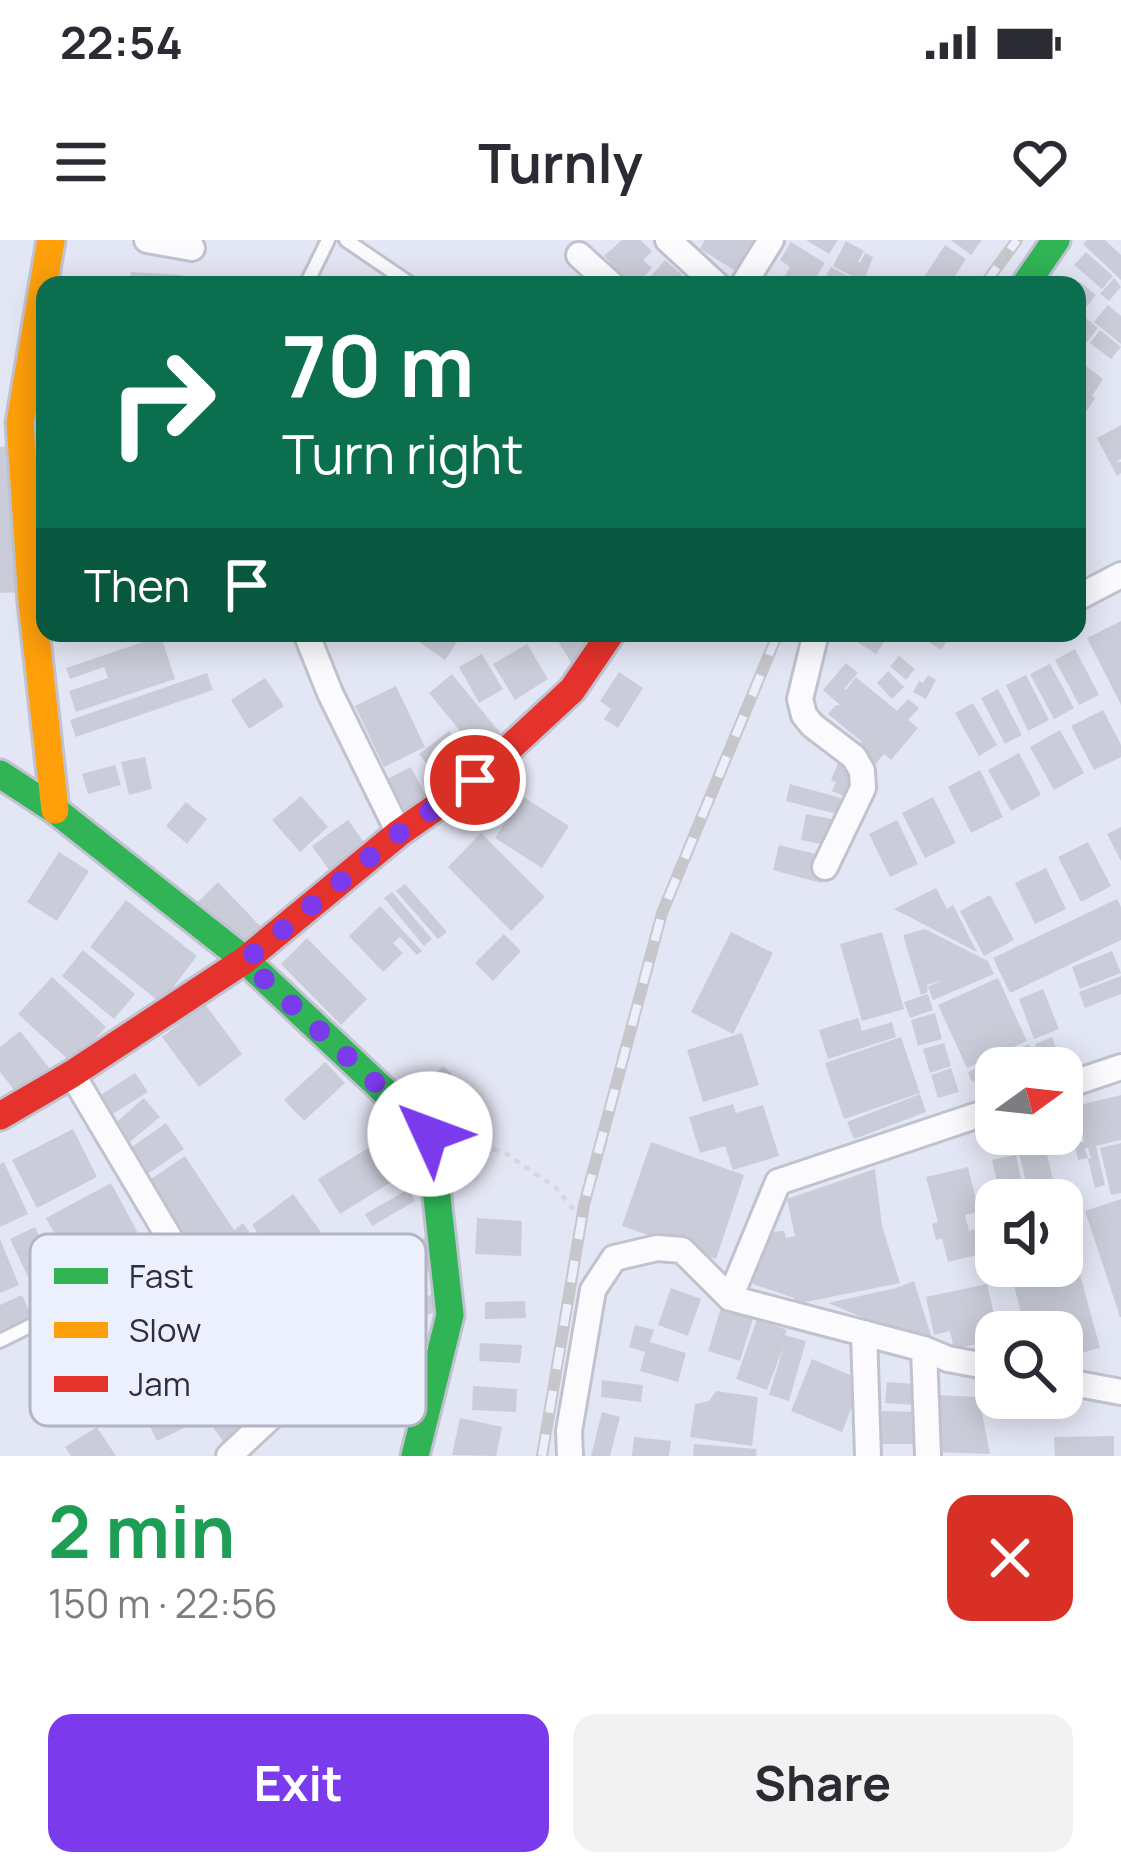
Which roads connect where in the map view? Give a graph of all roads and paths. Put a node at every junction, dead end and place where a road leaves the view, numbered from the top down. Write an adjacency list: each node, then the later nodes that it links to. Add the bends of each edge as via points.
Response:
1 (51, 240): 10 (street)
2 (147, 240): 8 (street)
3 (328, 240): 11 (lane)
4 (346, 240): 12 (lane)
5 (668, 240): 14 (street)
6 (771, 240): 15 (street)
7 (1056, 240): 16 (street)
8 (191, 248)
9 (577, 248): 13 (street)
10 (43, 276)
11 (310, 276)
12 (399, 276)
13 (603, 276)
14 (707, 276)
15 (749, 276)
16 (1031, 276)
17 (36, 307): 18 (street)
18 (10, 424): 21 (street)
19 (1121, 575): 20 (street)
20 (1086, 593)
21 (36, 638)
22 (36, 642): 27 (street)
23 (310, 642): 28 (street)
24 (605, 642): 28 (street, via 572,690 475,780)
25 (814, 642): 29 (street, via 800,699 804,715 854,757 863,788)
26 (0, 774): 27 (street)
27 (55, 810): 30 (street)
28 (399, 833): 30 (street)
29 (825, 867)
30 (245, 961): 32 (street); 36 (street)
31 (1121, 1067): 33 (street)
32 (72, 1074): 34 (street); 38 (street)
33 (1083, 1080)
34 (3, 1109)
35 (975, 1116): 39 (street, via 778,1182)
36 (430, 1134): 37 (path, via 505,1153 555,1186); 44 (street, via 450,1316)
37 (581, 1217)
38 (168, 1234)
39 (730, 1298): 41 (street); 54 (street, via 682,1250 614,1258 593,1290)
40 (30, 1326): 42 (lane)
41 (865, 1333): 43 (street); 55 (street)
42 (0, 1341)
43 (924, 1348): 46 (street); 56 (street)
44 (441, 1354): 45 (street); 49 (street)
45 (426, 1359)
46 (975, 1364)
47 (1083, 1385): 48 (street)
48 (1121, 1392)
49 (426, 1413)
50 (261, 1426): 52 (street)
51 (423, 1426): 53 (street)
52 (229, 1456)
53 (415, 1456)
54 (570, 1456)
55 (868, 1456)
56 (928, 1456)

